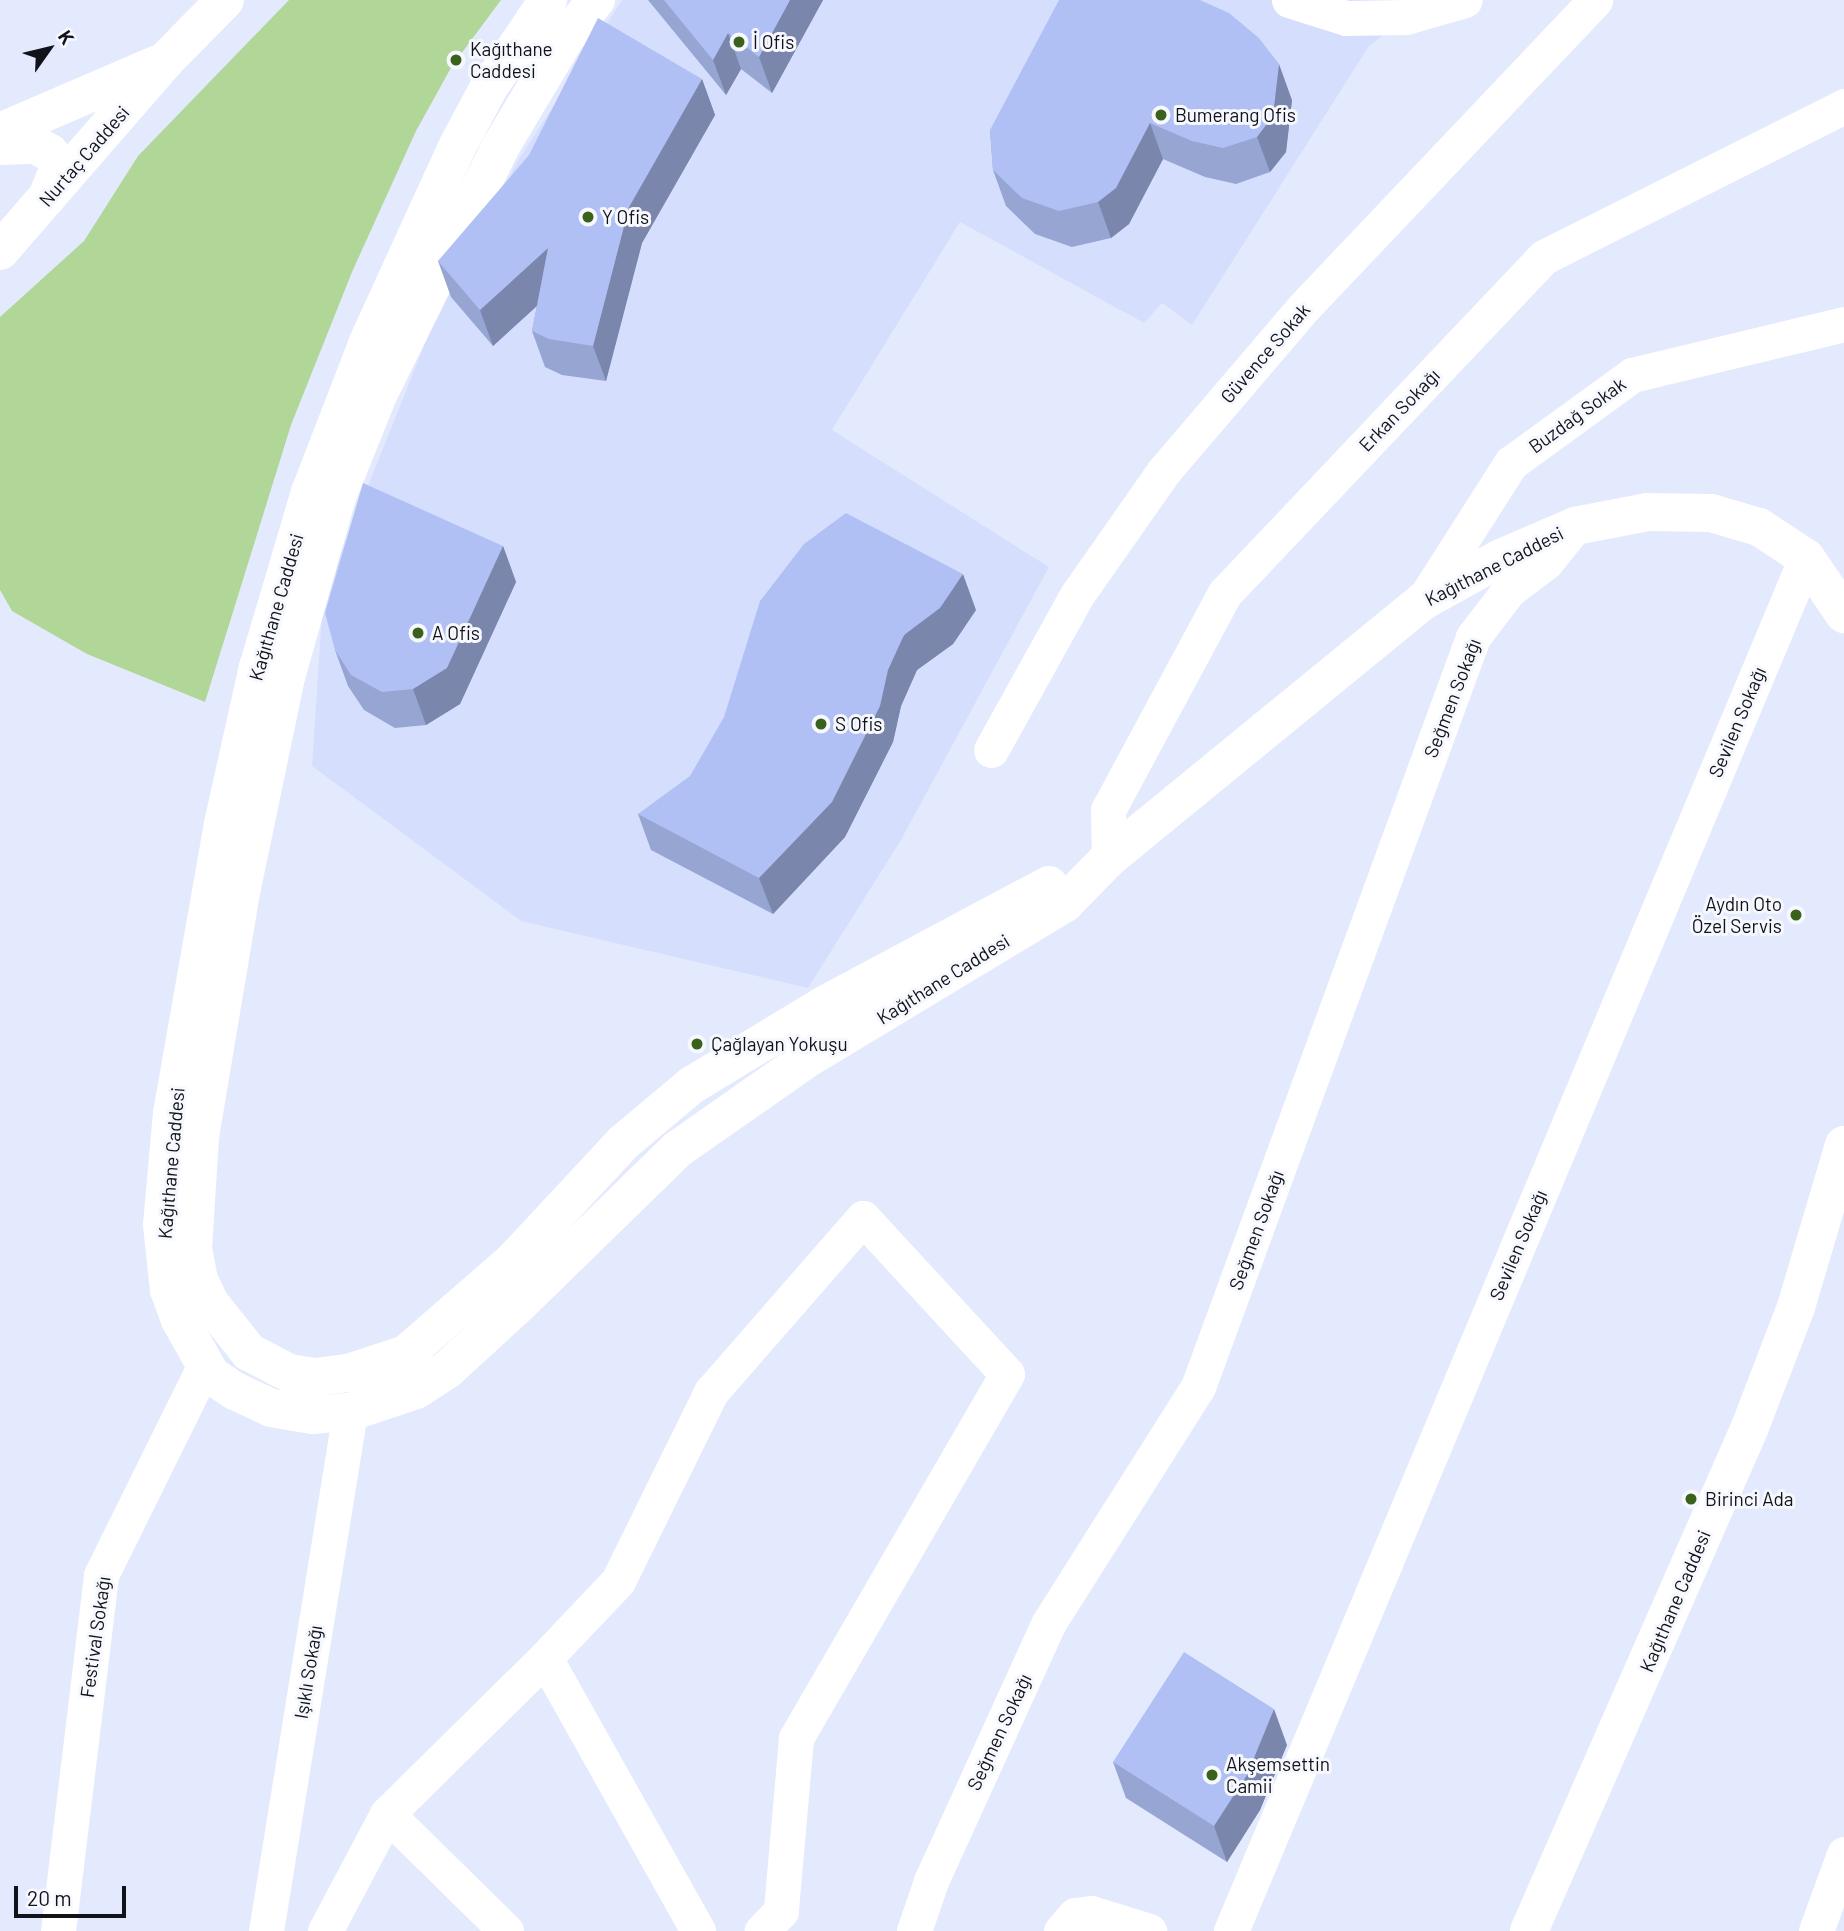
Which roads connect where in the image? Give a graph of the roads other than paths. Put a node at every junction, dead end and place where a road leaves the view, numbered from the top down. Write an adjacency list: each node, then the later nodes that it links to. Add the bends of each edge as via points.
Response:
1 (225, 0): 7 (main road, Nurtaç Caddesi)
2 (548, 0): 22 (main road, Kağıthane Caddesi, via 489,87 458,145 368,342 310,492 258,667 223,824 172,1113 162,1225 169,1290)
3 (596, 0): 21 (main road, Kağıthane Caddesi, via 565,39 513,123 378,394 337,497 286,677 239,905 195,1192 193,1249 199,1280)
4 (1289, 0): 5 (street, via 1346,18 1406,17)
5 (1465, 0)
6 (1595, 0): 18 (street, Güvence Sokak, via 1304,307 1163,472 1077,595)
7 (166, 60): 9 (main road); 11 (main road, Nurtaç Caddesi)
8 (1844, 106): 19 (street, Erkan Sokağı, via 1544,257 1225,593 1108,810)
9 (0, 132)
10 (0, 146): 11 (main road, via 36,145 50,153 60,165)
11 (47, 198): 12 (main road, Nurtaç Caddesi)
12 (0, 251)
13 (1844, 324): 16 (street, Buzdağ Sokak, via 1632,375 1511,463)
14 (1575, 526): 15 (main road, Kağıthane Caddesi, via 1648,512 1711,513 1759,527); 16 (main road, Kağıthane Caddesi, via 1501,558); 34 (street, Seğmen Sokağı, via 1546,562 1509,590 1473,637 1198,1387 1048,1624 930,1881)
15 (1806, 558): 17 (main road, Kağıthane Caddesi); 37 (street, Sevilen Sokağı)
16 (1423, 601): 19 (main road, Kağıthane Caddesi)
17 (1844, 614)
18 (991, 750)
19 (1109, 858): 23 (main road, Kağıthane Caddesi, via 824,1005 692,1085 624,1143 512,1262 441,1328 407,1354); 24 (main road, Kağıthane Caddesi, via 1065,903 805,1060 678,1149 448,1369 416,1390)
20 (1844, 1145): 38 (main road, Kağıthane Caddesi, via 1796,1307 1751,1427)
21 (229, 1331): 22 (main road); 23 (main road, Kağıthane Caddesi, via 267,1364 289,1373 315,1377)
22 (205, 1365): 24 (main road, Kağıthane Caddesi, via 235,1391 271,1408 312,1415); 28 (street, Festival Sokağı, via 102,1575)
23 (348, 1373): 24 (main road)
24 (350, 1412): 29 (street, Işıklı Sokağı)
25 (545, 1658): 26 (street); 32 (street); 33 (street, via 618,1581 711,1392 863,1218 1007,1374 796,1738 781,1912)
26 (387, 1814): 30 (street); 31 (street)
27 (1844, 1854): 39 (street)
28 (58, 1931)
29 (266, 1931)
30 (325, 1931)
31 (506, 1931)
32 (698, 1931)
33 (761, 1931)
34 (914, 1931)
35 (1061, 1931): 36 (street, via 1075,1915 1091,1913)
36 (1149, 1931)
37 (1231, 1931)
38 (1530, 1931)
39 (1816, 1931)

